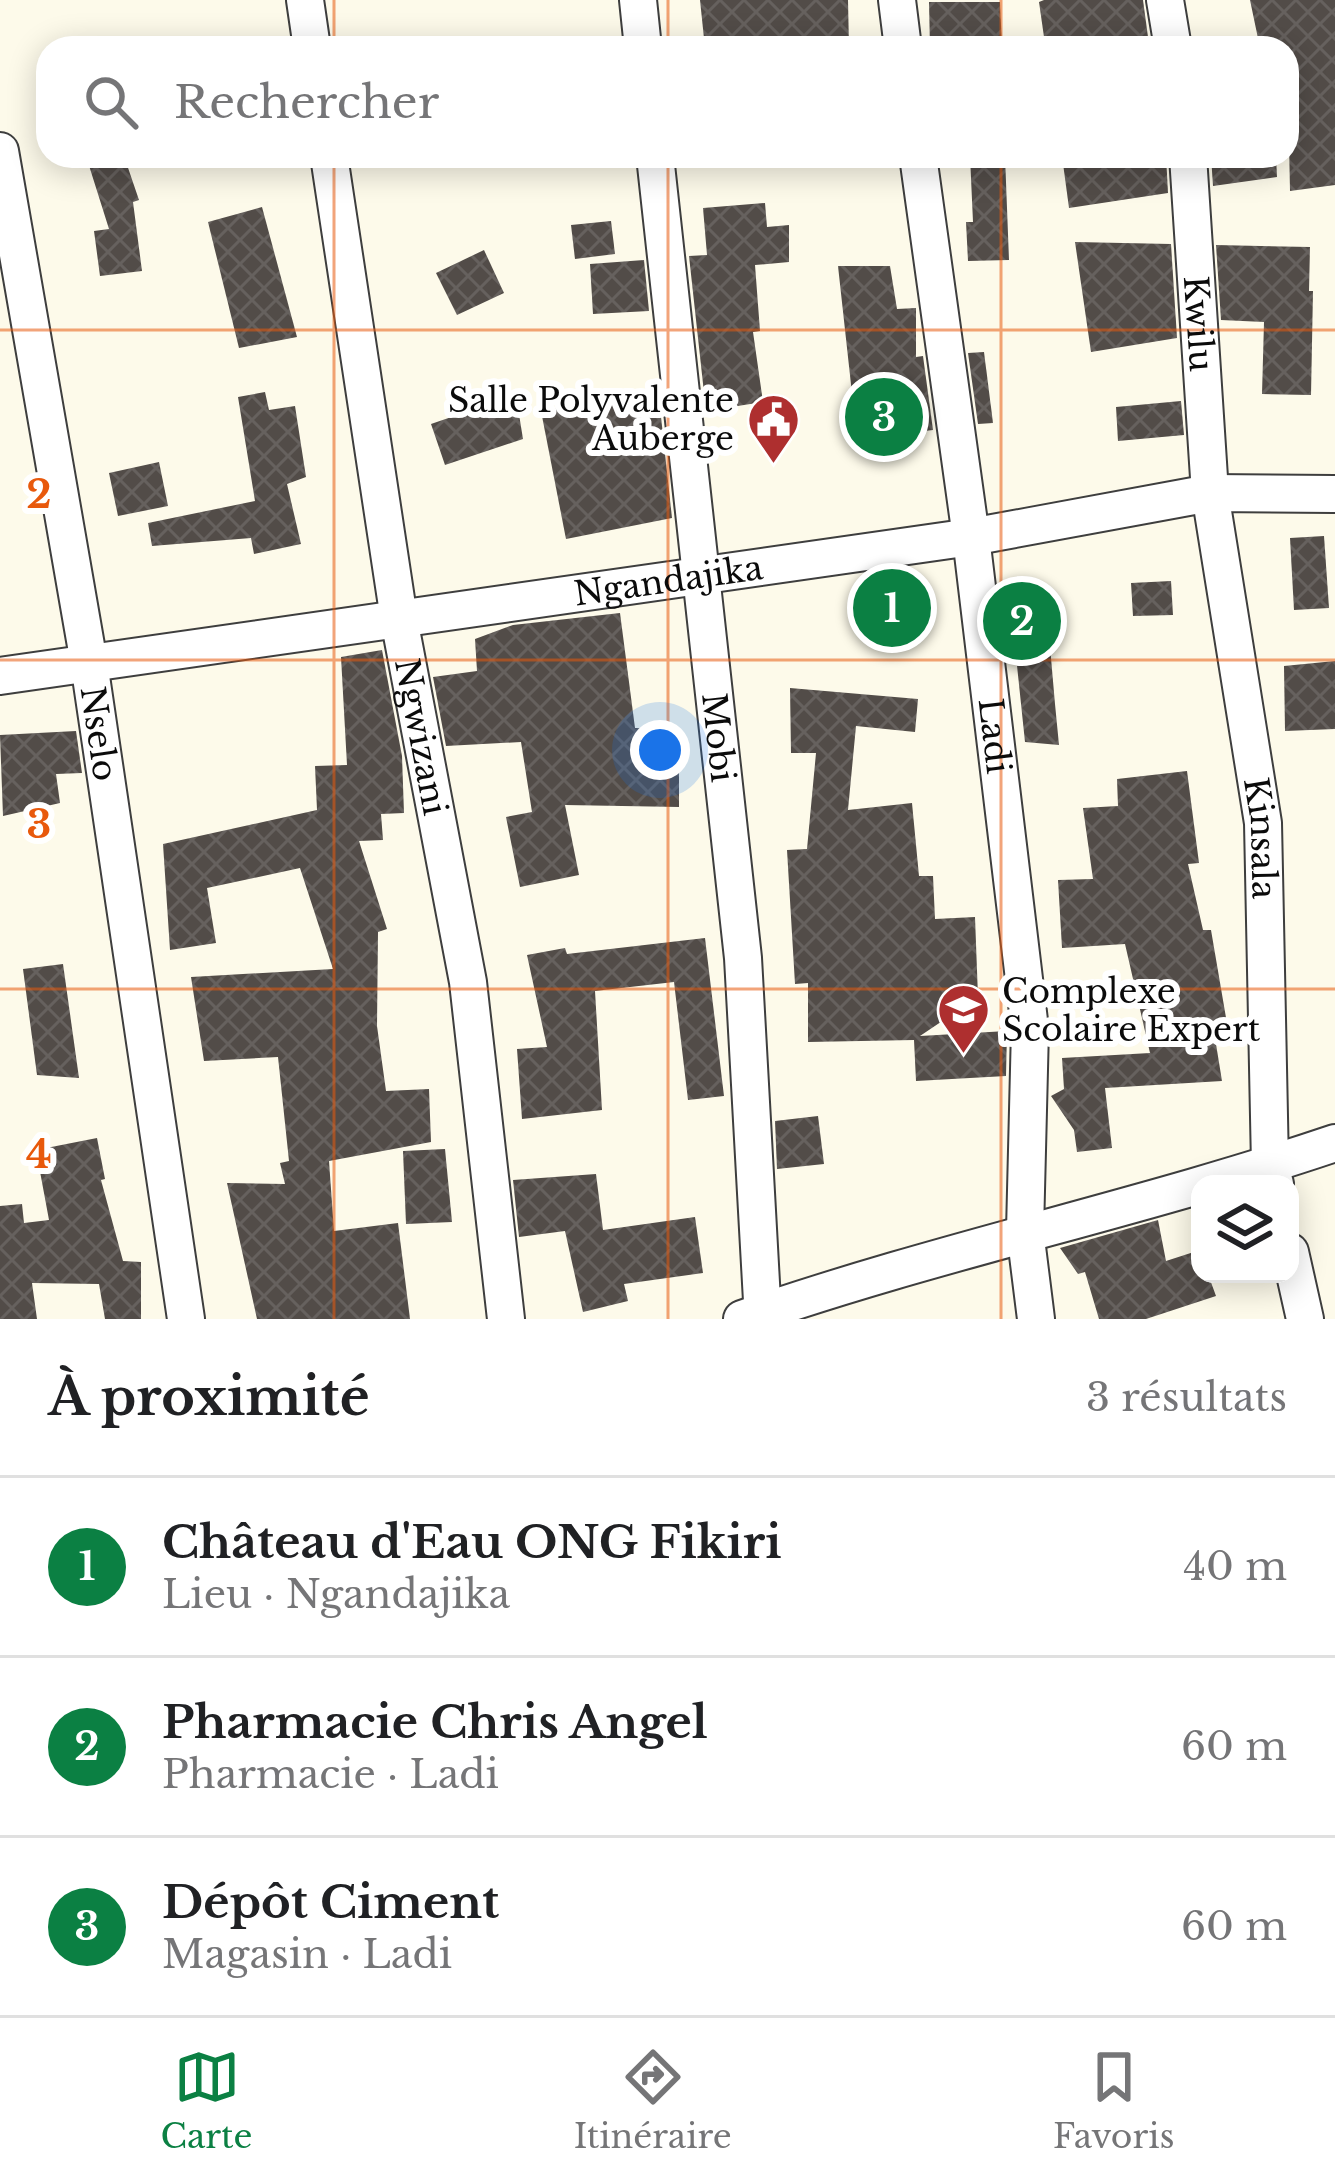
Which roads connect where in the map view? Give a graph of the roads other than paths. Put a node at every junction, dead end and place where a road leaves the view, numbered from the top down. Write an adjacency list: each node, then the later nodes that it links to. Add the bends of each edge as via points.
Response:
1 (305, 0): 5 (street)
2 (638, 0): 6 (street)
3 (897, 0): 7 (street)
4 (1165, 0): 8 (street)
5 (310, 36)
6 (642, 36)
7 (902, 36)
8 (1171, 36)
9 (0, 151): 19 (street, Nselo)
10 (331, 168): 18 (street, Ngwizani)
11 (656, 168): 17 (street, Mobi)
12 (920, 168): 16 (street, Ladi)
13 (1189, 168): 14 (street, Kwilu)
14 (1210, 493): 15 (street, Ngandajika); 16 (street, Ngandajika); 22 (street, Kinsala, via 1263,823)
15 (1335, 494)
16 (971, 537): 17 (street, Ngandajika); 23 (street, Ladi, via 1030,1029)
17 (699, 577): 18 (street, Ngandajika); 25 (street, Mobi, via 743,958)
18 (400, 619): 19 (street, Ngandajika); 27 (street, Ngwizani, via 468,982)
19 (89, 663): 20 (street, Ngandajika); 26 (street, Nselo)
20 (0, 676)
21 (1335, 1143): 22 (street)
22 (1272, 1174): 23 (street)
23 (1025, 1231): 25 (street); 28 (street, Ladi)
24 (1297, 1283): 29 (street)
25 (756, 1317)
26 (186, 1319)
27 (506, 1319)
28 (1036, 1319)
29 (1305, 1319)

